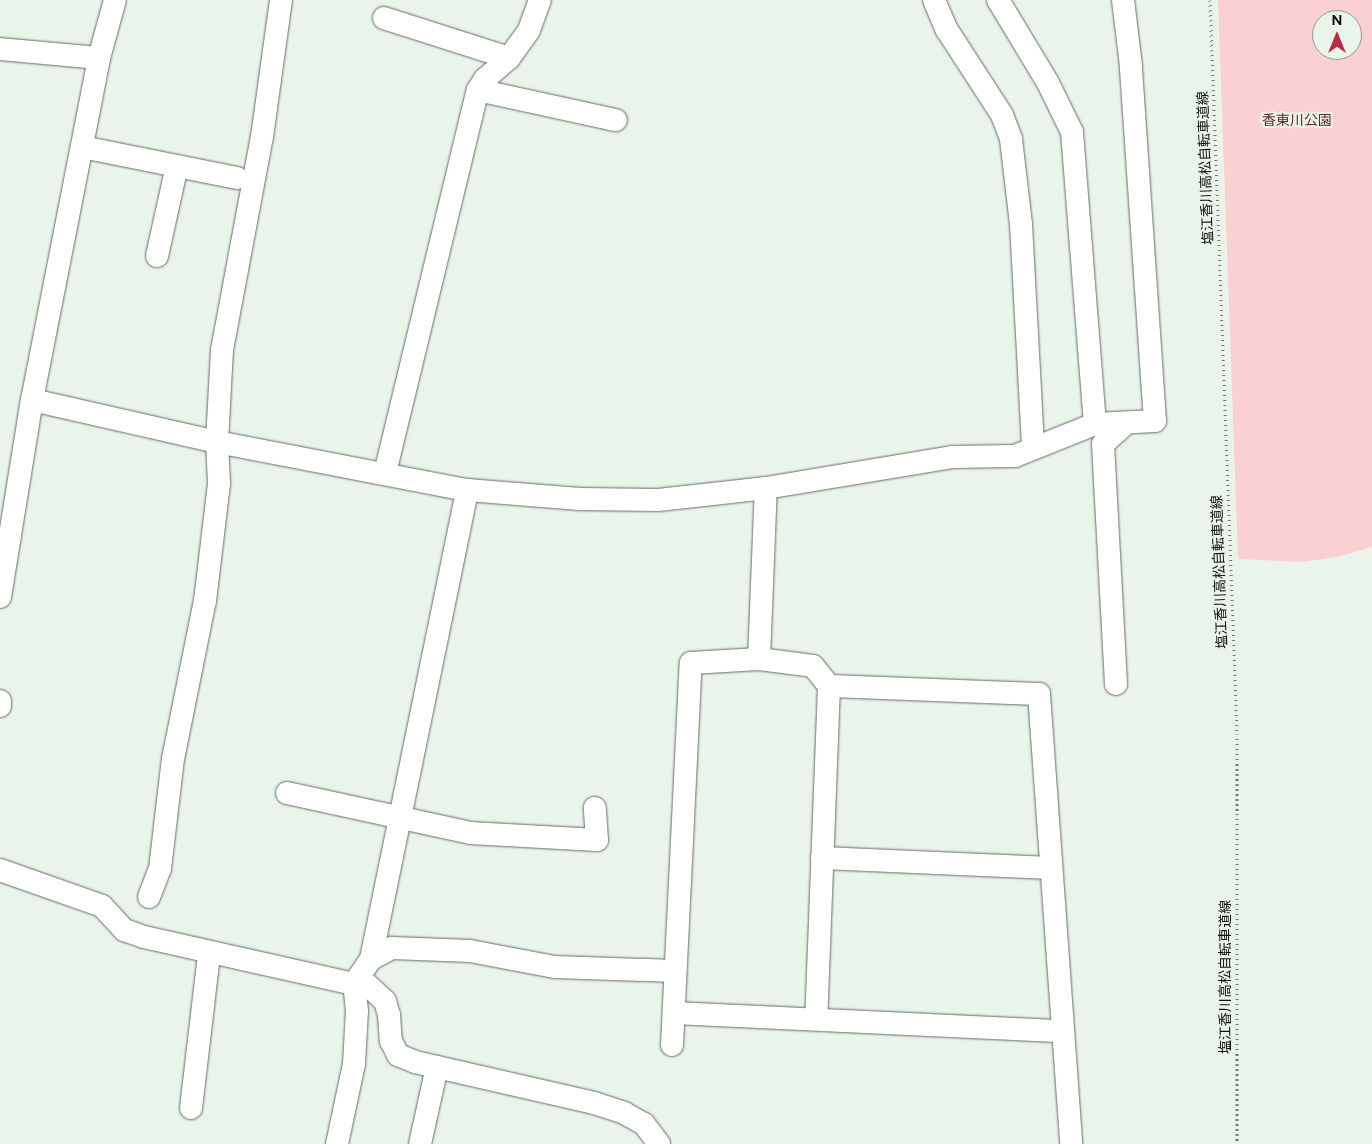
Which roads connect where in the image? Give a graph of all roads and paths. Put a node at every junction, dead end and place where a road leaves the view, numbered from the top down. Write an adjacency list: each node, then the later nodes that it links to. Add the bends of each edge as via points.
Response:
1 (115, 0): 10 (street)
2 (281, 0): 21 (street, via 262,137 222,350)
3 (540, 0): 11 (street, via 529,30)
4 (934, 0): 22 (street, via 947,30 1002,115 1011,139 1023,243)
5 (998, 0): 20 (street, via 1048,83 1072,132)
6 (1123, 0): 19 (street, via 1132,76 1155,421)
7 (1210, 0): 52 (path, 塩江香川高松自転車道線, via 1237,734)
8 (384, 18): 11 (street)
9 (0, 49): 10 (street)
10 (99, 58): 14 (street)
11 (509, 58): 12 (street, via 485,79)
12 (478, 90): 13 (street); 23 (street)
13 (616, 120)
14 (82, 147): 15 (street); 18 (street)
15 (177, 166): 16 (street); 17 (street)
16 (237, 178)
17 (158, 256)
18 (32, 400): 21 (street); 26 (street)
19 (1126, 423): 20 (street); 28 (street, via 1103,444)
20 (1095, 424): 22 (street)
21 (217, 442): 23 (street); 38 (street, via 219,483 205,601 173,759 160,869)
22 (1033, 447): 24 (street, via 1015,456 954,457)
23 (385, 473): 25 (street)
24 (766, 488): 25 (street, via 658,500 580,499); 27 (street)
25 (467, 490): 34 (street)
26 (0, 597)
27 (759, 659): 29 (street, via 813,666); 40 (street, via 690,663)
28 (1116, 684)
29 (829, 686): 35 (street); 36 (street, via 1040,694)
30 (0, 701): 31 (street)
31 (0, 706)
32 (287, 793): 34 (street)
33 (596, 808): 34 (street, via 597,840 470,833)
34 (400, 817): 41 (street)
35 (822, 858): 36 (street); 43 (street)
36 (1051, 868): 44 (street)
37 (0, 870): 39 (street, via 102,906 124,930)
38 (149, 897)
39 (209, 954): 41 (street); 47 (street)
40 (675, 971): 41 (street, via 555,967 470,951 392,948); 42 (street)
41 (361, 973): 46 (street, via 384,1001 390,1015 391,1041 398,1055); 48 (street, via 354,1064)
42 (674, 1013): 43 (street); 45 (street)
43 (816, 1019): 44 (street)
44 (1062, 1031): 51 (street)
45 (672, 1045)
46 (437, 1067): 49 (street); 50 (street, via 594,1103 624,1113 644,1124)
47 (191, 1108)
48 (337, 1144)
49 (420, 1144)
50 (659, 1144)
51 (1071, 1144)
52 (1236, 1144)

